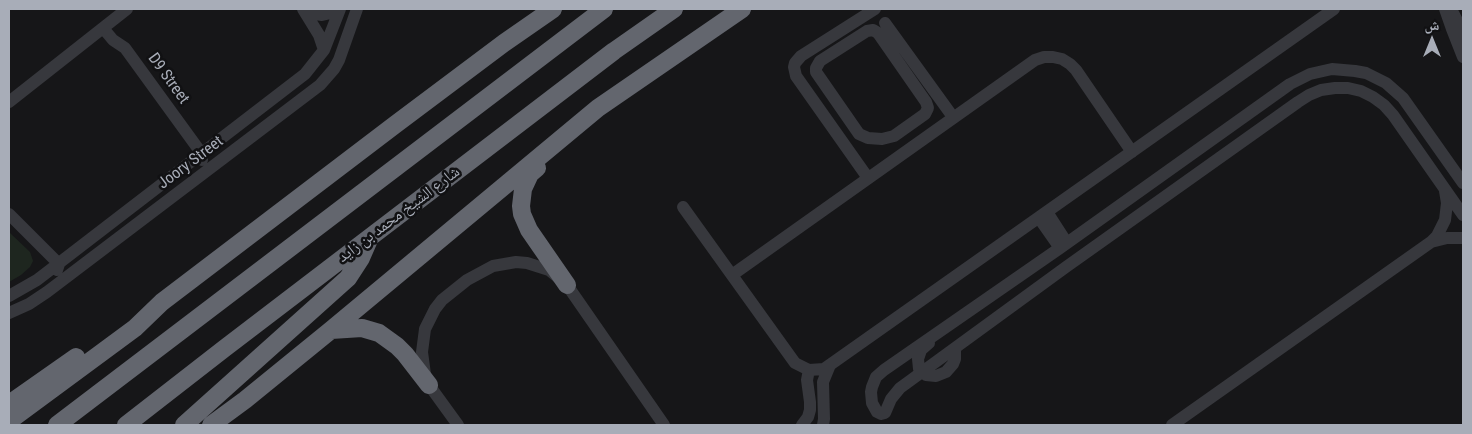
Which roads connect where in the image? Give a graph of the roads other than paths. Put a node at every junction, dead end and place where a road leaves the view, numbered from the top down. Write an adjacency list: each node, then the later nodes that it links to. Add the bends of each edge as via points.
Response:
1 (127, 9): 14 (street)
2 (303, 9): 3 (street, via 322,15); 16 (street)
3 (340, 9): 16 (street, Joory Street)
4 (357, 9): 28 (street, Joory Street, via 344,50 320,85)
5 (553, 9): 41 (highway)
6 (604, 9): 52 (highway)
7 (674, 9): 33 (highway, شارع الشيخ محمد بن زايد, via 614,51)
8 (742, 9): 19 (highway)
9 (875, 9): 25 (street, via 801,56 794,68 796,76)
10 (1334, 9): 23 (street)
11 (1445, 9): 17 (street)
12 (1451, 9): 15 (street)
13 (884, 23): 21 (street)
14 (106, 25): 18 (street); 24 (street, D9 Street, via 113,40 124,48)
15 (1463, 32)
16 (324, 50): 24 (street, Joory Street, via 305,74)
17 (1463, 57)
18 (9, 102)
19 (598, 108): 39 (highway, via 530,174 521,197 522,214 529,230); 43 (highway)
20 (928, 108): 20 (street, via 873,30 817,64 818,76 857,132 865,137 890,138 925,114); 22 (street)
21 (952, 117): 22 (street); 23 (street, via 1035,60 1053,57 1062,59 1076,70)
22 (942, 125): 25 (street)
23 (1132, 152): 31 (street)
24 (202, 154): 28 (street, via 201,163 175,186); 37 (street, Joory Street)
25 (868, 178): 38 (street)
26 (1463, 183): 36 (street, via 1395,90 1366,73 1332,69 1310,74 1290,84)
27 (1443, 186): 32 (street); 35 (street, via 1446,212 1441,228); 47 (street, via 1384,105 1361,91 1321,90 1298,102)
28 (169, 200): 42 (street, Joory Street, via 47,292)
29 (683, 207): 38 (street)
30 (9, 214): 37 (street)
31 (1043, 215): 36 (street); 45 (street)
32 (1463, 215)
33 (370, 238): 53 (highway, شارع الشيخ محمد بن زايد); 54 (highway, via 348,278)
34 (1463, 238): 35 (street)
35 (1431, 242): 61 (street)
36 (1064, 245): 44 (street)
37 (59, 264): 40 (street, Joory Street); 42 (street, via 53,277)
38 (732, 275): 46 (street, via 790,358)
39 (567, 285): 48 (street, via 549,270 516,262 493,266 467,280 442,300 425,329 422,363); 50 (street)
40 (9, 296)
41 (162, 302): 49 (highway, via 128,320); 51 (highway, via 135,328)
42 (14, 311)
43 (331, 330): 48 (highway, via 362,328 379,333 405,354); 55 (highway)
44 (937, 333): 47 (street, via 919,354 918,364); 47 (street, via 876,377 871,398 877,412 885,413 897,391)
45 (830, 365): 46 (street, via 824,369); 60 (street, via 823,382)
46 (808, 370): 59 (street, via 810,410)
47 (922, 373)
48 (429, 385): 56 (street)
49 (9, 404)
50 (654, 411): 57 (street); 58 (street)
51 (9, 421)
52 (57, 425)
53 (126, 425)
54 (184, 425)
55 (211, 425)
56 (458, 425)
57 (657, 425)
58 (664, 425)
59 (802, 425)
60 (823, 425)
61 (1172, 425)

